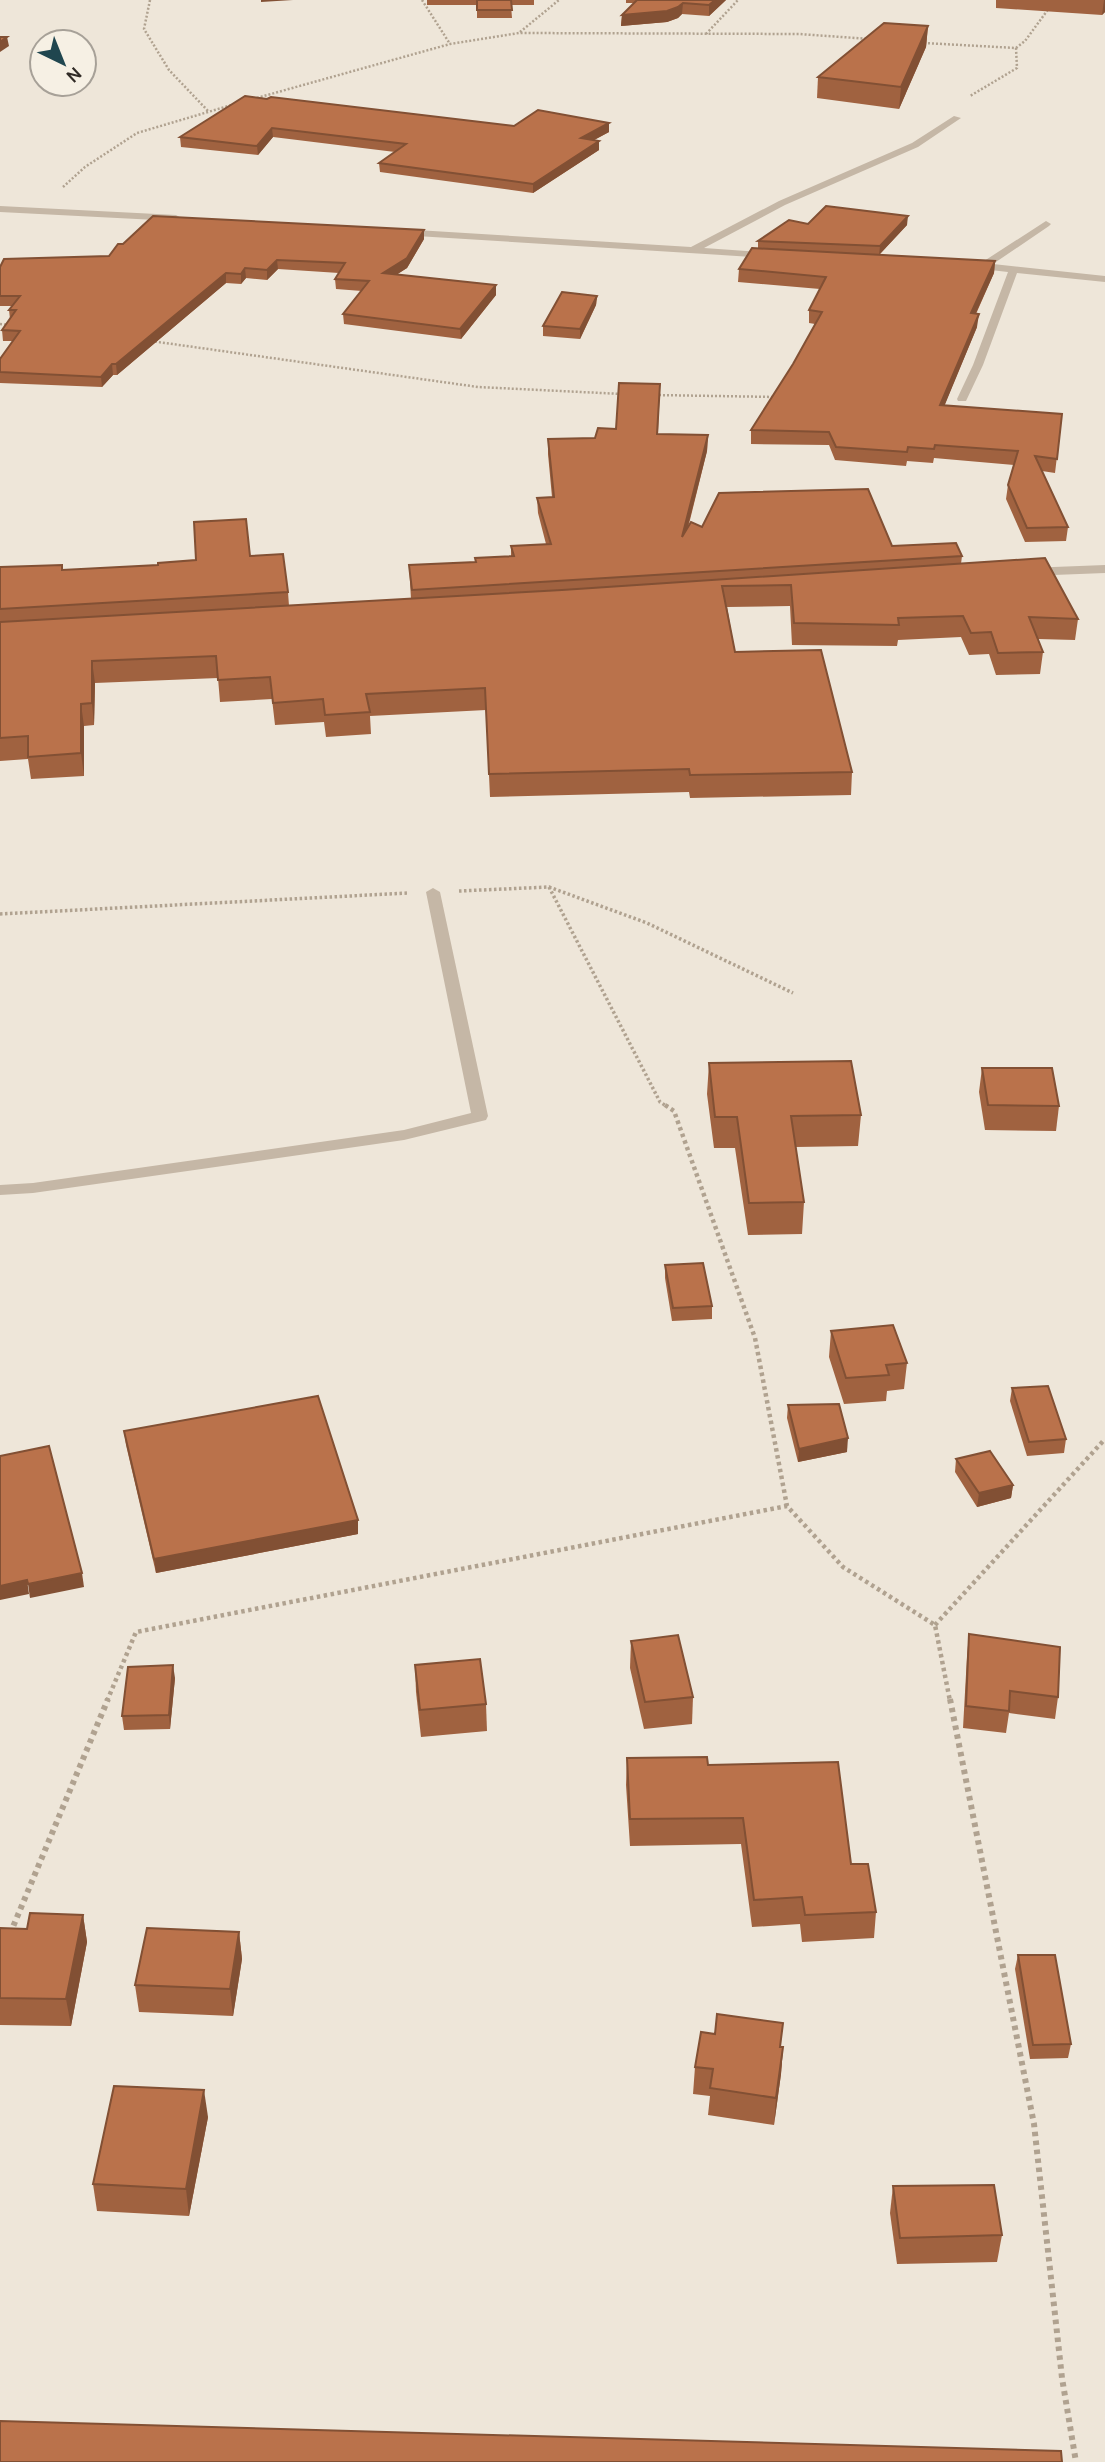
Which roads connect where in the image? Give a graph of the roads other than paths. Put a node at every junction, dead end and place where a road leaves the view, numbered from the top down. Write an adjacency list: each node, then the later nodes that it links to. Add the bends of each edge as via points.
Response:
1 (957, 118): 6 (street, via 915,145 782,203)
2 (0, 209): 3 (street)
3 (183, 219)
4 (1046, 224): 9 (street)
5 (383, 231): 6 (street)
6 (690, 252): 7 (street)
7 (780, 255)
8 (958, 264): 9 (street)
9 (985, 265): 10 (street)
10 (1014, 268): 11 (street); 12 (street)
11 (1105, 279)
12 (962, 399)
13 (1105, 569): 14 (street)
14 (1015, 573)
15 (433, 892): 16 (street, via 480,1116 404,1135)
16 (0, 1190)

